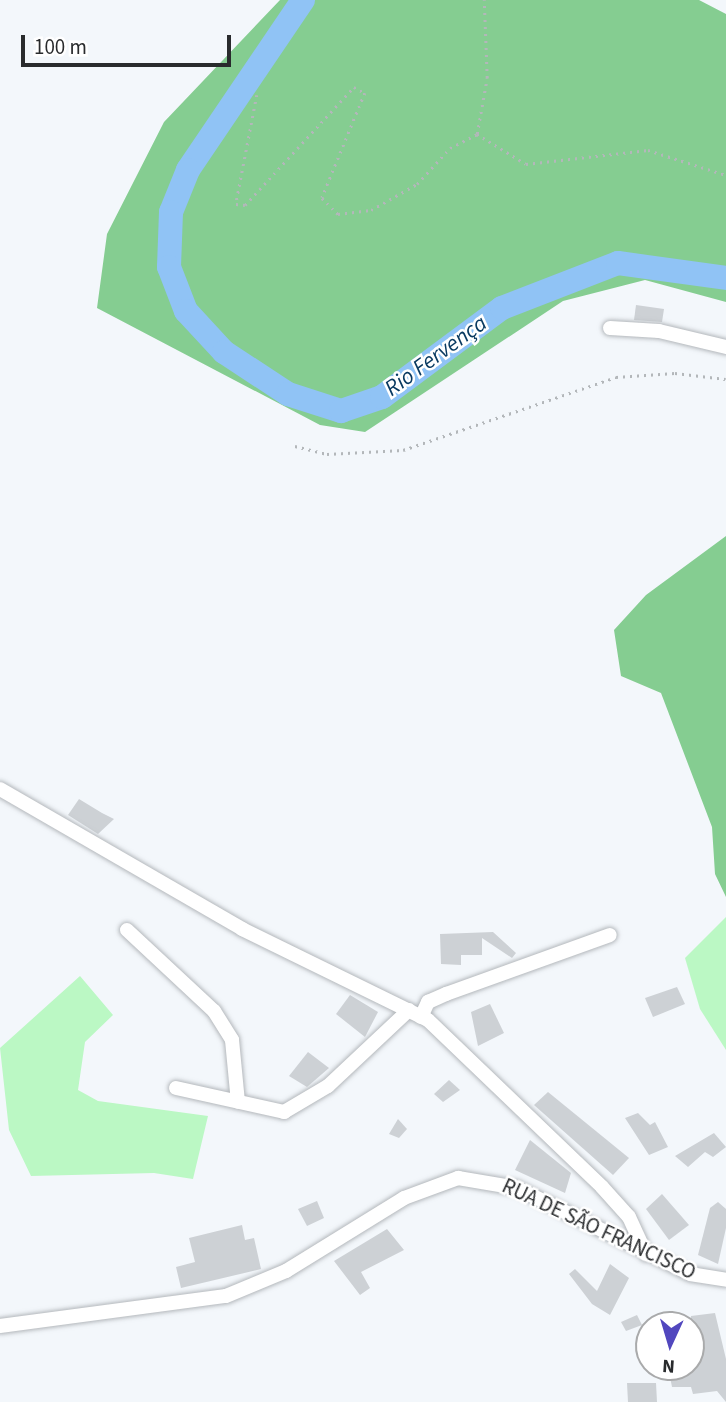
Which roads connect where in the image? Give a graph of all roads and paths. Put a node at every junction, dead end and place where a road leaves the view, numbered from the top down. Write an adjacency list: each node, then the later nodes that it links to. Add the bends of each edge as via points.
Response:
1 (484, 0): 3 (path, via 487,78)
2 (257, 95): 3 (path, via 236,204 245,205 354,87 365,93 322,198 338,214 371,210 417,184 450,148)
3 (477, 134): 4 (path, via 526,164 648,150)
4 (726, 175)
5 (610, 328): 6 (street, via 659,331)
6 (726, 348)
7 (726, 379): 8 (path, via 675,373 616,377 403,450 327,454)
8 (295, 446)
9 (0, 789): 12 (street, via 242,929)
10 (127, 930): 14 (street, via 214,1011 232,1040)
11 (610, 935): 12 (street, via 446,994)
12 (415, 1013): 14 (street, via 302,1104 284,1112); 15 (street, via 602,1187 629,1217)
13 (176, 1088): 14 (street)
14 (237, 1102)
15 (646, 1254): 16 (street, RUA DE SÃO FRANCISCO, via 690,1275); 17 (street, RUA DE SÃO FRANCISCO, via 517,1188 458,1178 404,1198 286,1271 226,1296)
16 (726, 1280)
17 (0, 1326)

